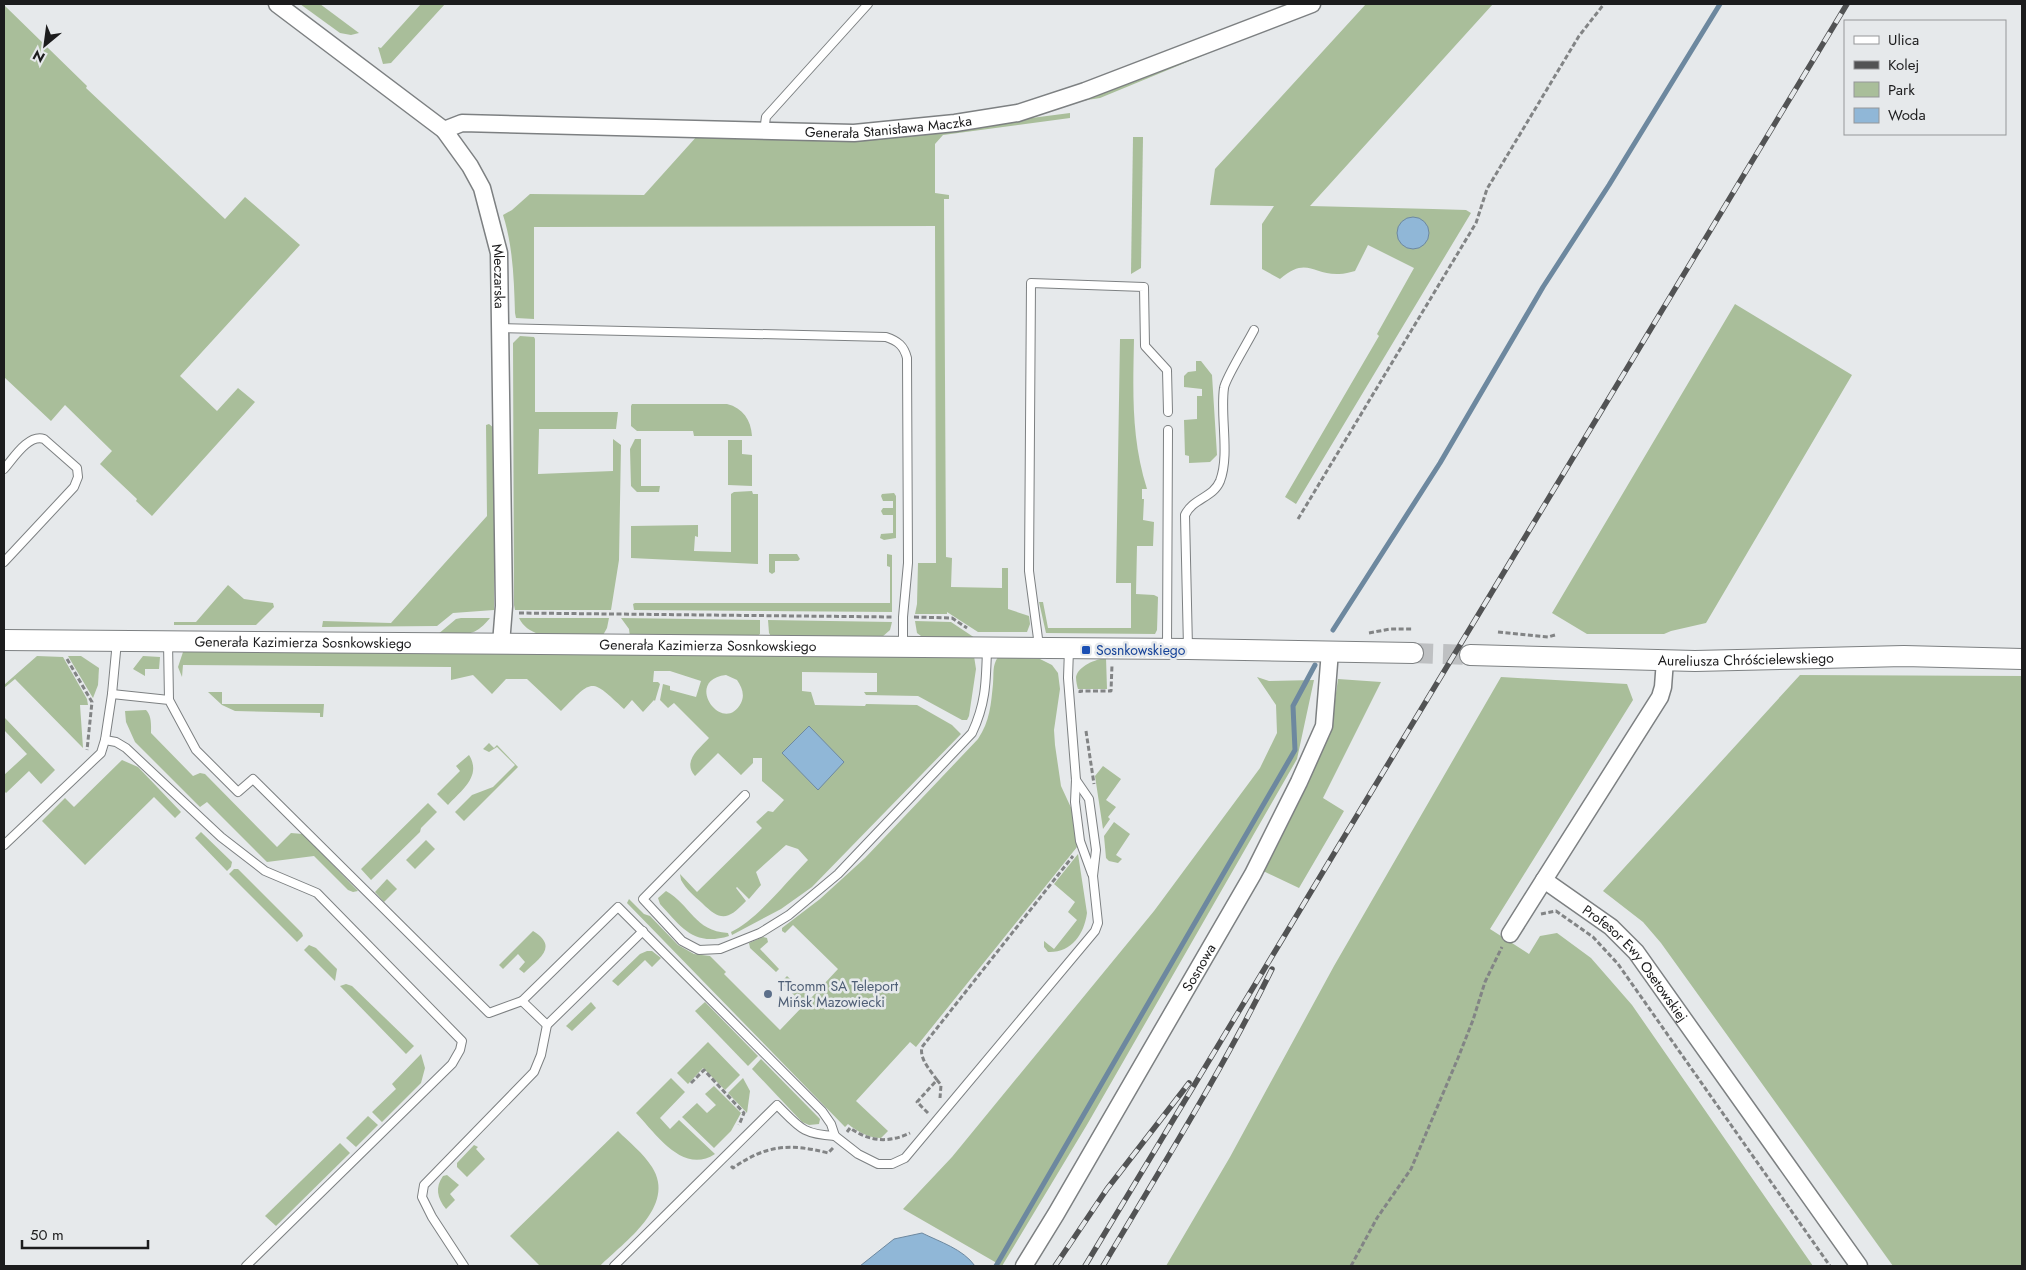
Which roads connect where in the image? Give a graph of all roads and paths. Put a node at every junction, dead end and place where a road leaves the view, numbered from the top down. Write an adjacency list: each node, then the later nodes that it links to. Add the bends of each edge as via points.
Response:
1 (277, 4): 5 (street, Mleczarska)
2 (868, 4): 6 (lane, via 766,117)
3 (1312, 4): 6 (street, Generała Stanisława Maczka, via 1085,91 1018,113 854,134)
4 (1604, 4): 12 (path, via 1579,36 1487,189 1476,224)
5 (444, 130): 6 (street, Generała Stanisława Maczka, via 462,123); 7 (street, Mleczarska, via 482,188 499,253)
6 (764, 131)
7 (500, 328): 14 (street, Mleczarska); 15 (lane, via 886,337 897,341 905,349 907,358 908,563)
8 (1254, 330): 28 (lane, via 1224,386 1224,452 1220,480 1214,493 1189,507 1185,515)
9 (1168, 412): 25 (lane, via 1167,370 1145,346 1144,287 1031,283 1030,571)
10 (1168, 430): 27 (lane)
11 (4, 469): 13 (lane, via 28,442 40,438 79,472 74,487)
12 (1298, 519)
13 (4, 562)
14 (503, 615): 15 (path); 22 (street, Mleczarska)
15 (903, 617): 16 (path, via 952,618); 23 (lane)
16 (972, 632)
17 (1498, 632): 18 (path)
18 (1555, 635)
19 (4, 640): 20 (street, Generała Kazimierza Sosnkowskiego)
20 (118, 640): 21 (street, Generała Kazimierza Sosnkowskiego); 36 (lane)
21 (168, 641): 22 (street, Generała Kazimierza Sosnkowskiego); 37 (lane)
22 (501, 644): 23 (street, Generała Kazimierza Sosnkowskiego)
23 (903, 647): 24 (street, Generała Kazimierza Sosnkowskiego)
24 (987, 648): 25 (street, Generała Kazimierza Sosnkowskiego); 44 (lane, via 985,695 972,734 838,874 790,915 760,933 720,949 699,950 682,940 643,899)
25 (1039, 648): 26 (street, Generała Kazimierza Sosnkowskiego)
26 (1069, 649): 29 (street, Generała Kazimierza Sosnkowskiego); 42 (lane, via 1068,678)
27 (1167, 649): 28 (street, Generała Kazimierza Sosnkowskiego); 29 (street, Generała Kazimierza Sosnkowskiego)
28 (1188, 649): 31 (street, Generała Kazimierza Sosnkowskiego)
29 (1127, 650): 38 (path, via 1126,662 1112,661 1111,691 1080,691)
30 (62, 651): 41 (path, via 92,702)
31 (1330, 651): 32 (street, Generała Kazimierza Sosnkowskiego); 67 (street, Sosnowa, via 1324,726 1299,782 1253,874)
32 (1413, 653)
33 (1470, 655): 35 (street, Aureliusza Chróścielewskiego)
34 (2022, 659): 35 (street, Aureliusza Chróścielewskiego, via 1904,656)
35 (1664, 660): 48 (street, via 1660,697)
36 (112, 694): 37 (lane); 40 (lane)
37 (168, 700): 52 (lane, via 196,750 238,792 253,779 489,1013)
38 (1082, 701)
39 (1086, 730): 43 (path)
40 (105, 740): 45 (lane, via 101,753); 64 (lane, via 126,748 221,837 266,871 317,893 462,1041 452,1064)
41 (87, 750)
42 (1076, 780): 46 (lane, via 1075,802); 47 (lane, via 1089,799 1096,850)
43 (1094, 789)
44 (746, 795)
45 (4, 846)
46 (1084, 852): 47 (lane); 54 (path, via 1074,855 926,1040 921,1052)
47 (1093, 876): 62 (lane, via 1098,913 1095,931 906,1158 892,1164 878,1164 858,1154)
48 (1544, 880): 51 (street); 70 (street, Profesor Ewy Osetowskiej, via 1611,927 1636,952)
49 (1538, 914): 69 (path, via 1556,911 1608,951)
50 (643, 931): 52 (lane, via 618,907); 53 (lane); 62 (lane, via 822,1112)
51 (1510, 934): 68 (path, via 1485,982 1474,1020 1411,1169 1377,1218)
52 (522, 1001): 53 (lane)
53 (547, 1025): 65 (lane, via 534,1072 424,1184 422,1197)
54 (937, 1080): 56 (path, via 941,1090); 58 (path, via 917,1102)
55 (691, 1083): 60 (path, via 704,1070 744,1113)
56 (936, 1105)
57 (933, 1109): 58 (path)
58 (930, 1114): 59 (path)
59 (923, 1120)
60 (737, 1128)
61 (912, 1131): 62 (path, via 881,1141 850,1128)
62 (838, 1138): 63 (path, via 828,1153 782,1146 755,1155 733,1168); 63 (lane, via 802,1130 777,1105)
63 (723, 1159): 66 (lane)
64 (246, 1266)
65 (464, 1266)
66 (614, 1266)
67 (1024, 1266)
68 (1351, 1266)
69 (1830, 1266)
70 (1859, 1266)

